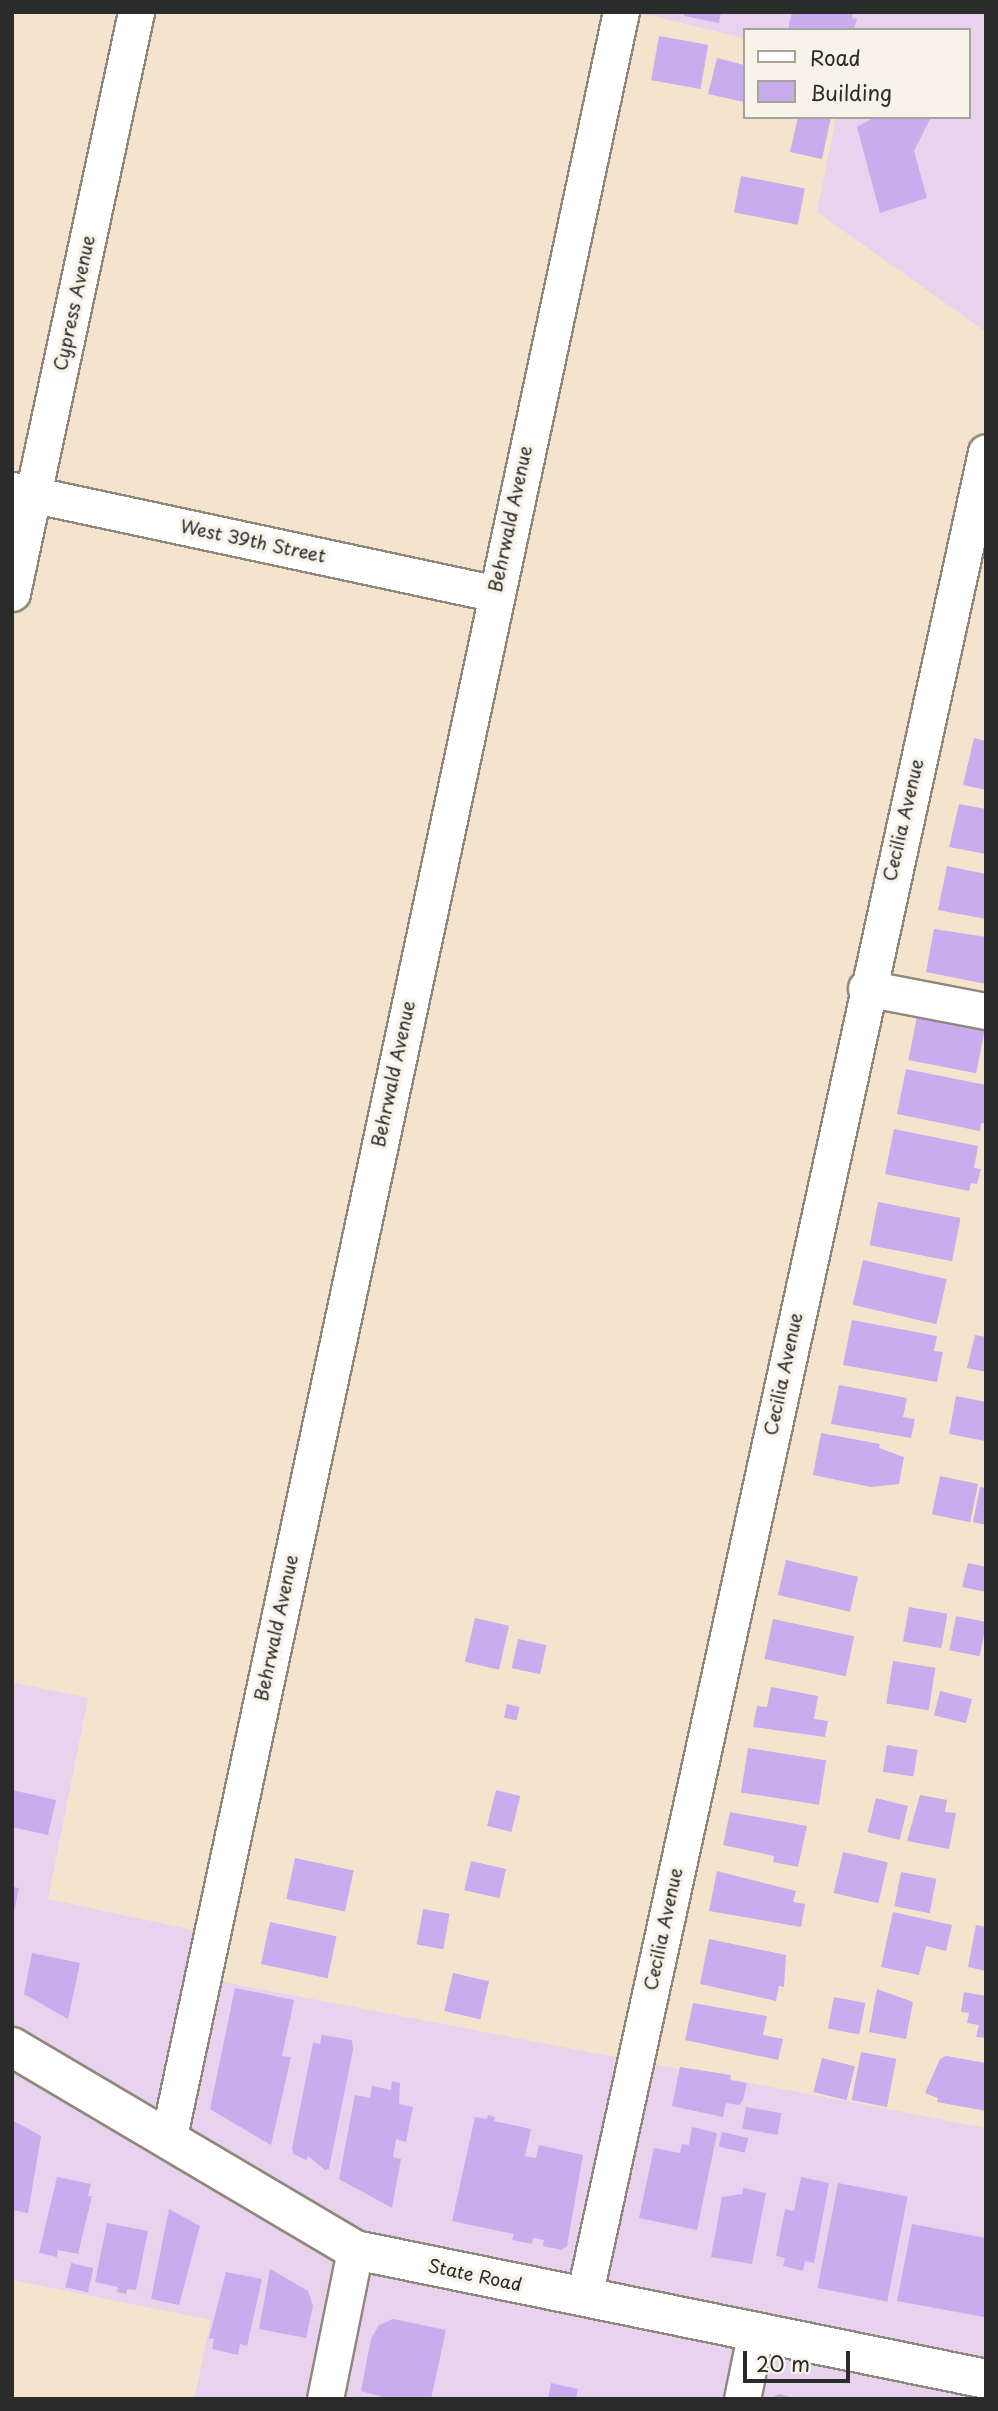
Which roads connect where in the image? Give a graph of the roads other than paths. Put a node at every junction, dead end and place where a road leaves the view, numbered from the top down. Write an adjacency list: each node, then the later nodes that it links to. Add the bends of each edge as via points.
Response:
1 (136, 12): 4 (street, Cypress Avenue)
2 (621, 12): 6 (street, Behrwald Avenue)
3 (986, 452): 7 (street, Cecilia Avenue)
4 (23, 491): 5 (street, Cypress Avenue); 6 (street, West 39th Street)
5 (12, 593)
6 (494, 593): 10 (street, Behrwald Avenue)
7 (866, 988): 8 (street); 12 (street, Cecilia Avenue)
8 (986, 1011)
9 (12, 2047): 10 (main road, State Road)
10 (169, 2136): 11 (main road, State Road)
11 (355, 2250): 12 (main road, State Road); 15 (street)
12 (584, 2297): 13 (main road, State Road)
13 (755, 2335): 14 (main road, State Road); 16 (street)
14 (986, 2379)
15 (325, 2399)
16 (742, 2399)

